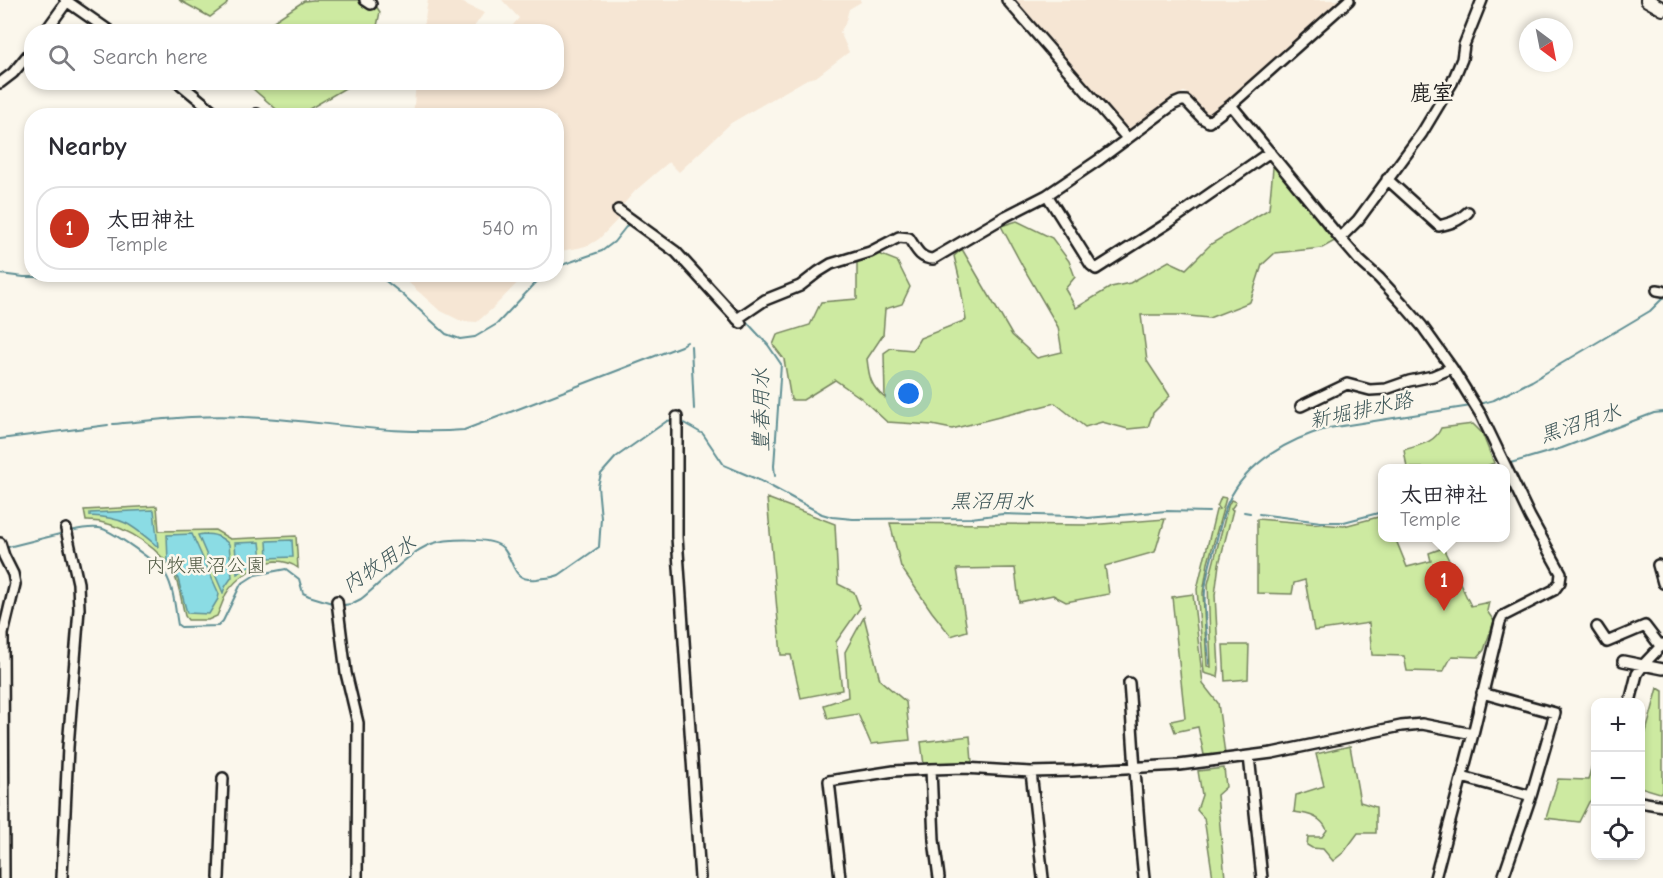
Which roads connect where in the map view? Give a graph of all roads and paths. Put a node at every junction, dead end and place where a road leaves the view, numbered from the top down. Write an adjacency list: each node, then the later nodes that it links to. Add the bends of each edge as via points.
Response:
1 (66, 0): 7 (street); 8 (street)
2 (1007, 0): 14 (street)
3 (1349, 0): 12 (street)
4 (1482, 0): 16 (street, via 1452,83 1422,133)
5 (1647, 0): 6 (main road)
6 (1663, 9)
7 (50, 24)
8 (100, 24)
9 (24, 60): 10 (street)
10 (0, 83)
11 (187, 90): 13 (street)
12 (1231, 105): 14 (street, via 1209,122 1181,101); 15 (street)
13 (207, 108)
14 (1126, 138): 17 (street)
15 (1270, 152): 17 (street, via 1096,269); 20 (street)
16 (1388, 178): 19 (street, via 1439,226); 20 (street)
17 (1047, 195): 18 (street, via 933,259 920,256 909,238 899,237 870,252 831,264 800,286 765,300 739,321 676,252)
18 (618, 210)
19 (1468, 212)
20 (1340, 238): 21 (street, via 1422,326)
21 (1452, 368): 22 (street, via 1386,389 1370,390 1347,384); 24 (street)
22 (1301, 406)
23 (677, 417): 54 (street, via 677,537)
24 (1505, 464)
25 (1510, 475): 37 (street, via 1561,573 1560,582 1554,590 1503,616)
26 (66, 529): 51 (street, via 78,583 79,609)
27 (0, 543): 40 (street, via 15,584 3,634)
28 (1658, 565): 29 (street)
29 (1663, 583)
30 (337, 601): 53 (street, via 346,672 358,723)
31 (1597, 627): 32 (street, via 1607,642 1645,626)
32 (1662, 646): 34 (street)
33 (1623, 661): 34 (street)
34 (1644, 664): 35 (street); 38 (street)
35 (1663, 669)
36 (1129, 683): 43 (street)
37 (1482, 693): 39 (street); 47 (street, via 1555,713)
38 (1630, 698)
39 (1473, 734): 41 (street, via 1422,724); 45 (street)
40 (2, 756): 50 (street)
41 (1249, 756): 43 (street); 59 (street)
42 (931, 769): 44 (street); 55 (street, via 829,781); 56 (street)
43 (1136, 769): 44 (street); 58 (street)
44 (1031, 772): 57 (street)
45 (1462, 777): 47 (street); 60 (street)
46 (223, 778): 52 (street)
47 (1531, 795): 61 (street)
48 (1645, 803): 49 (street)
49 (1663, 806)
50 (4, 878)
51 (62, 878)
52 (219, 878)
53 (357, 878)
54 (700, 878)
55 (840, 878)
56 (939, 878)
57 (1043, 878)
58 (1144, 878)
59 (1262, 878)
60 (1435, 878)
61 (1503, 878)

